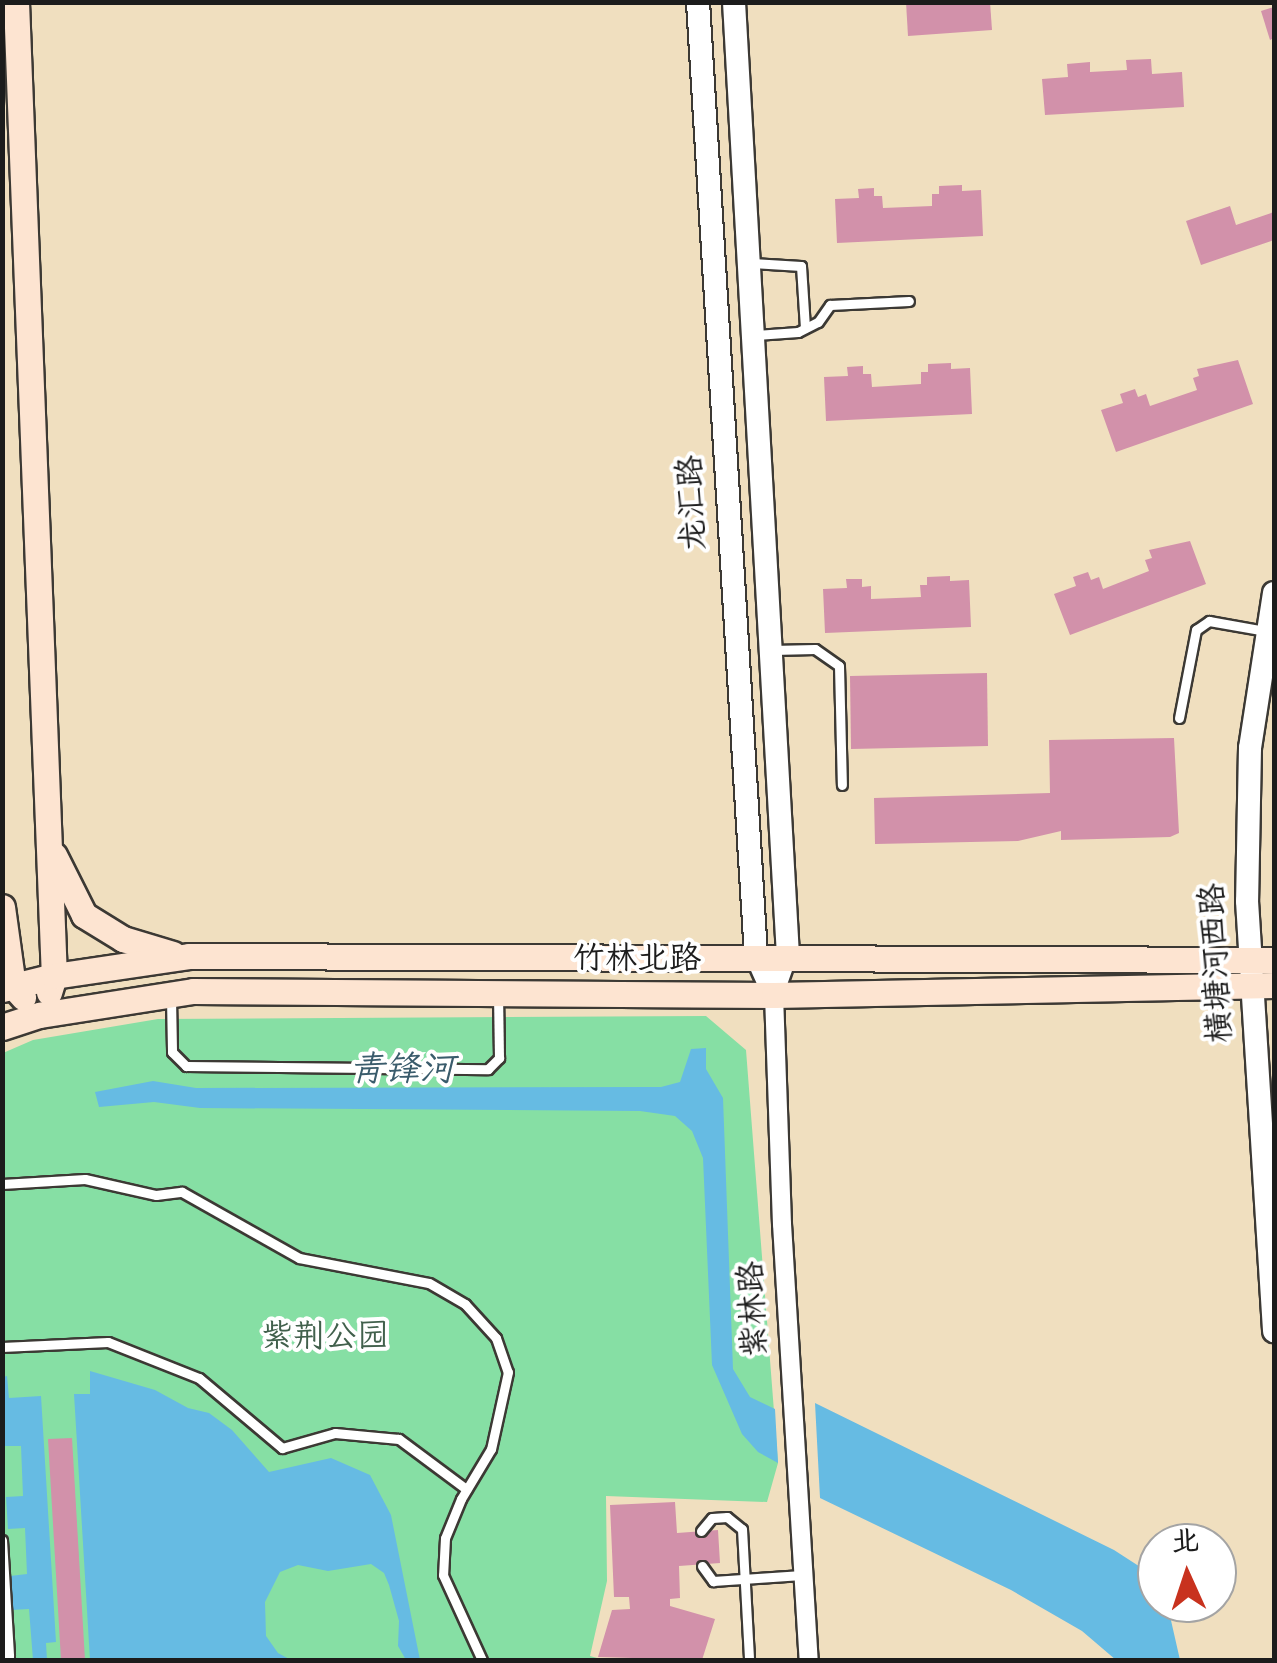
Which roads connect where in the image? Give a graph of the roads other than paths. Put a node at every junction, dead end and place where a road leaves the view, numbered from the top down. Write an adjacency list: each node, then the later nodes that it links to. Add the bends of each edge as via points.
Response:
1 (16, 2): 13 (main road)
2 (698, 2): 15 (street, 龙汇路)
3 (734, 2): 4 (street)
4 (752, 264): 6 (lane, via 801,266); 7 (street)
5 (909, 300): 6 (lane, via 830,305)
6 (805, 328): 7 (lane)
7 (756, 335): 10 (street)
8 (1274, 593): 9 (street, 横塘河西路)
9 (1266, 631): 11 (lane, via 1209,622 1196,630); 18 (street, 横塘河西路, via 1250,748)
10 (772, 650): 12 (lane, via 815,649 838,666); 16 (street)
11 (1180, 718)
12 (842, 785)
13 (48, 842): 17 (main road, via 84,915 122,939 166,954); 19 (main road)
14 (2, 907): 20 (main road)
15 (756, 955): 16 (main road, 竹林北路); 17 (main road, 竹林北路); 23 (street, 龙汇路)
16 (788, 955): 18 (main road, 竹林北路); 23 (street, 紫林路)
17 (273, 956): 19 (main road, 竹林北路, via 189,956)
18 (1262, 973): 23 (main road, 竹林北路); 27 (street, 横塘河西路)
19 (54, 976): 20 (main road, 竹林北路); 24 (main road)
20 (8, 988): 24 (main road)
21 (498, 993): 22 (main road, 竹林北路); 22 (lane, via 498,1058 488,1069 186,1066 172,1052); 23 (main road, 竹林北路)
22 (171, 995): 24 (main road, 竹林北路)
23 (774, 995): 33 (street, 紫林路)
24 (40, 1015): 25 (main road, 竹林北路)
25 (2, 1027)
26 (2, 1184): 29 (lane, via 85,1179 156,1194 182,1192 299,1258 428,1283 466,1304 496,1338 508,1372 492,1449)
27 (1274, 1330)
28 (2, 1347): 29 (lane, via 108,1342 198,1378 282,1448 335,1433 399,1440)
29 (466, 1489): 36 (lane, via 445,1538 444,1575)
30 (701, 1531): 34 (lane, via 712,1518 728,1517 742,1530)
31 (2, 1540): 35 (lane)
32 (702, 1566): 34 (lane, via 713,1581)
33 (802, 1575): 34 (lane); 38 (street, 紫林路)
34 (746, 1579): 37 (lane)
35 (5, 1660)
36 (482, 1660)
37 (749, 1660)
38 (809, 1660)

